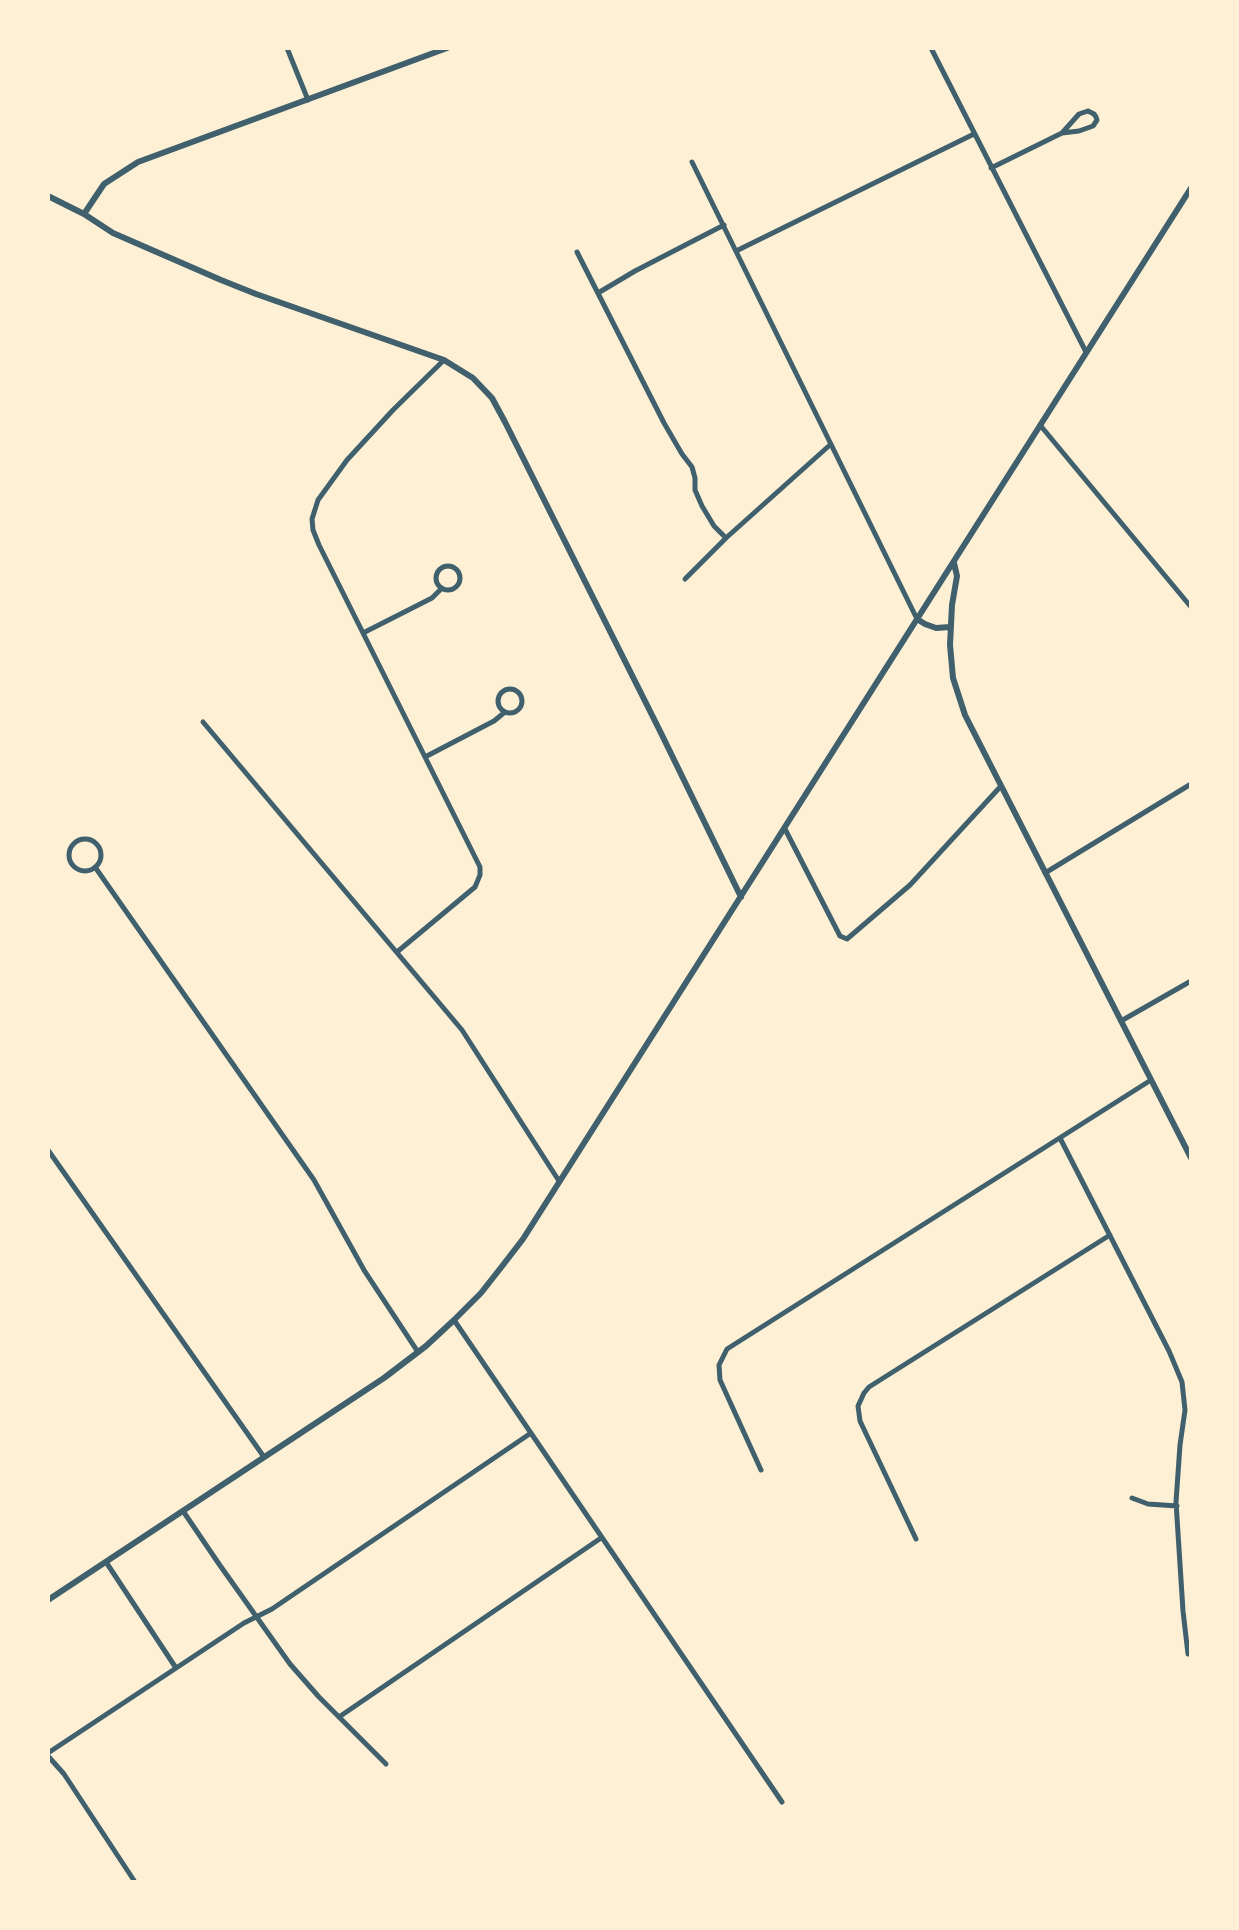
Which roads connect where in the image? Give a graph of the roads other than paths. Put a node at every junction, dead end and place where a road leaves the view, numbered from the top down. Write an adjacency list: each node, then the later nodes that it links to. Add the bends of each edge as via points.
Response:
1 (287, 48): 4 (street)
2 (447, 48): 4 (street)
3 (931, 48): 6 (street)
4 (308, 100): 11 (street, via 138,162 104,184)
5 (1062, 133): 5 (street, via 1084,112 1096,117 1089,128); 8 (street)
6 (974, 134): 8 (street); 13 (street)
7 (692, 162): 12 (street)
8 (991, 168): 16 (street)
9 (1190, 190): 16 (street)
10 (48, 196): 11 (street)
11 (84, 214): 17 (street, via 112,233 256,294)
12 (724, 225): 13 (street); 15 (street)
13 (736, 251): 19 (street)
14 (577, 252): 15 (street)
15 (598, 293): 20 (street, via 664,423 694,470 695,490 702,506)
16 (1086, 352): 18 (street)
17 (444, 360): 27 (street, via 347,460 312,513 319,545); 36 (street, via 474,378 496,406)
18 (1040, 425): 21 (street); 24 (street)
19 (831, 444): 20 (street); 25 (street)
20 (726, 538): 22 (street)
21 (954, 562): 25 (street); 26 (street, via 957,576)
22 (685, 579)
23 (442, 588): 23 (street, via 450,590 457,586 459,574 454,568 442,568 436,574 436,582); 27 (street, via 432,598)
24 (1191, 607)
25 (917, 619): 26 (street, via 936,628); 33 (street)
26 (950, 627): 32 (street, via 958,696)
27 (363, 633): 30 (street)
28 (505, 712): 28 (street, via 513,713 521,704 514,691 507,690 498,698); 30 (street)
29 (202, 722): 37 (street)
30 (425, 757): 37 (street, via 479,864 480,875 475,887)
31 (1191, 784): 35 (street)
32 (1001, 786): 33 (street, via 910,885 847,939 840,936); 35 (street)
33 (785, 829): 36 (street)
34 (95, 867): 34 (street, via 84,871 73,865 70,851 76,842 88,839 98,845 101,855); 47 (street, via 314,1180 364,1270)
35 (1045, 873): 39 (street)
36 (741, 897): 44 (street)
37 (397, 952): 44 (street, via 462,1030)
38 (1191, 981): 39 (street)
39 (1121, 1021): 40 (street)
40 (1151, 1080): 41 (street); 43 (street)
41 (1060, 1138): 45 (street); 50 (street, via 727,1349 719,1365 720,1380)
42 (48, 1150): 49 (street)
43 (1191, 1158)
44 (560, 1181): 46 (street, via 503,1266)
45 (1110, 1235): 52 (street, via 1182,1382 1185,1410); 55 (street, via 864,1393 858,1406 860,1421)
46 (454, 1320): 47 (street); 48 (street)
47 (418, 1352): 49 (street)
48 (531, 1433): 54 (street); 58 (street)
49 (264, 1457): 53 (street)
50 (761, 1470)
51 (1132, 1498): 52 (street, via 1148,1504)
52 (1177, 1506): 59 (street)
53 (183, 1511): 56 (street); 58 (street)
54 (601, 1538): 61 (street); 64 (street)
55 (916, 1539)
56 (106, 1562): 57 (street); 60 (street)
57 (48, 1600)
58 (257, 1617): 60 (street); 61 (street, via 297,1671)
59 (1188, 1654)
60 (176, 1668): 62 (street)
61 (339, 1717): 63 (street)
62 (48, 1754): 65 (street)
63 (386, 1764)
64 (782, 1802)
65 (135, 1882)

